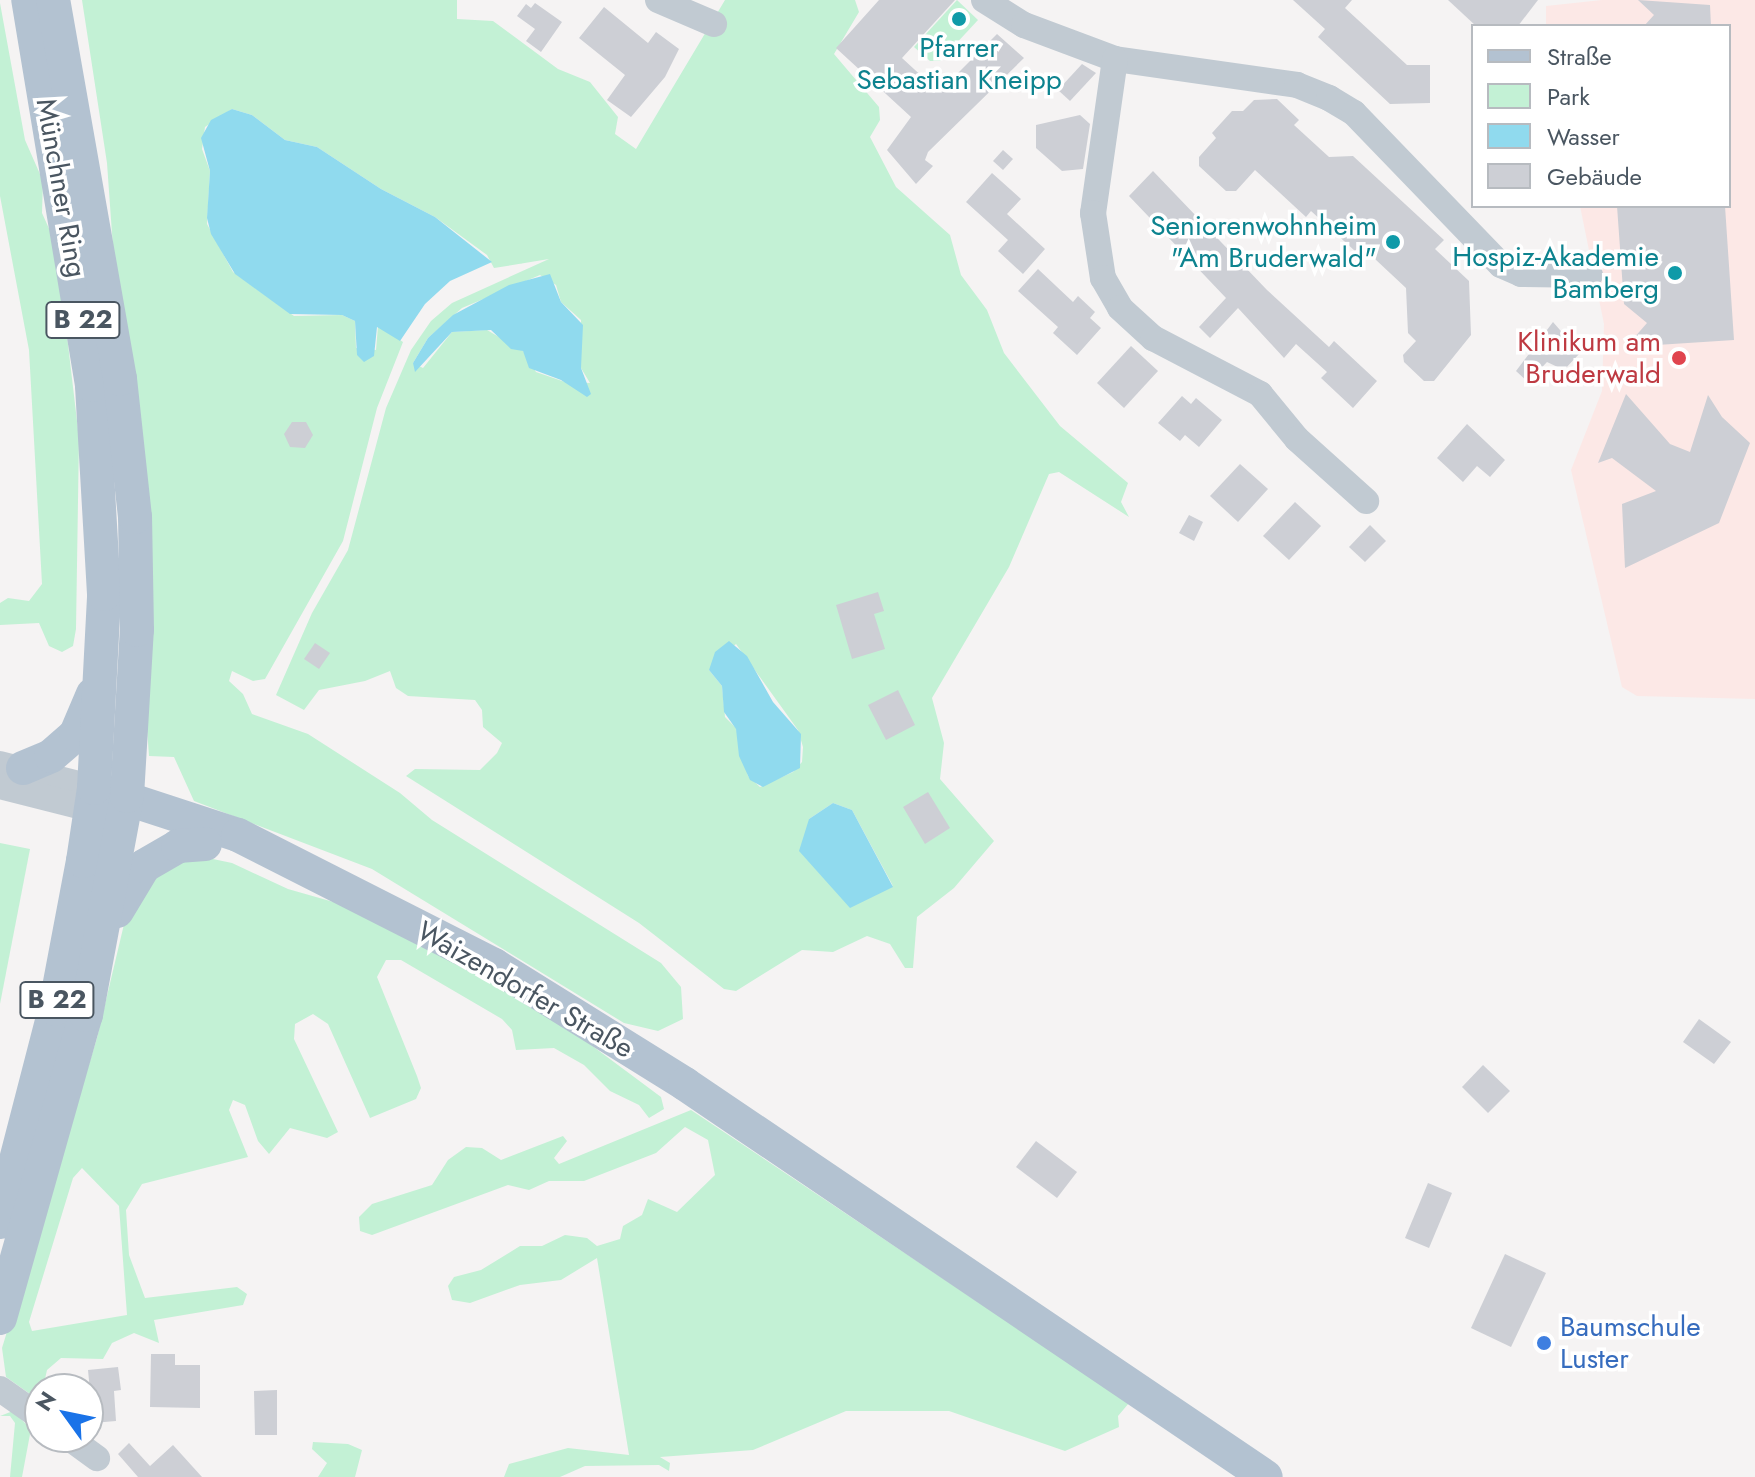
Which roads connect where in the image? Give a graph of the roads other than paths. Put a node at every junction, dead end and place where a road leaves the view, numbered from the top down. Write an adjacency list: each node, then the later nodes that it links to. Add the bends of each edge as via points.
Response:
1 (20, 0): 7 (main road)
2 (53, 0): 7 (main road, Münchner Ring / B 22)
3 (69, 0): 7 (main road)
4 (658, 0): 6 (street)
5 (998, 4): 8 (street, via 1048,36)
6 (714, 24)
7 (42, 28): 11 (main road, Münchner Ring / B 22, via 101,248)
8 (1115, 59): 9 (street, via 1286,83 1329,98 1354,113 1501,265 1521,274); 10 (street, via 1093,213 1103,278 1120,308 1153,338 1260,394 1297,439)
9 (1590, 275)
10 (1366, 501)
11 (119, 518): 12 (main road, B 22); 14 (main road, B 22, via 137,630)
12 (102, 672): 13 (main road, via 76,734 51,756); 14 (main road, B 22)
13 (8, 773): 14 (street)
14 (109, 803): 15 (main road, Waizendorfer Straße); 16 (main road, Waizendorfer Straße, via 238,835); 17 (main road, B 22); 18 (main road, B 22)
15 (205, 844): 16 (main road, Waizendorfer Straße); 17 (main road, via 178,846 144,866)
16 (363, 900): 24 (main road, Waizendorfer Straße, via 494,965 685,1084)
17 (103, 930): 19 (main road, B 22, via 86,1015)
18 (0, 1222)
19 (0, 1318)
20 (0, 1389): 21 (street)
21 (24, 1406)
22 (90, 1453): 23 (street)
23 (97, 1458)
24 (1266, 1477)

